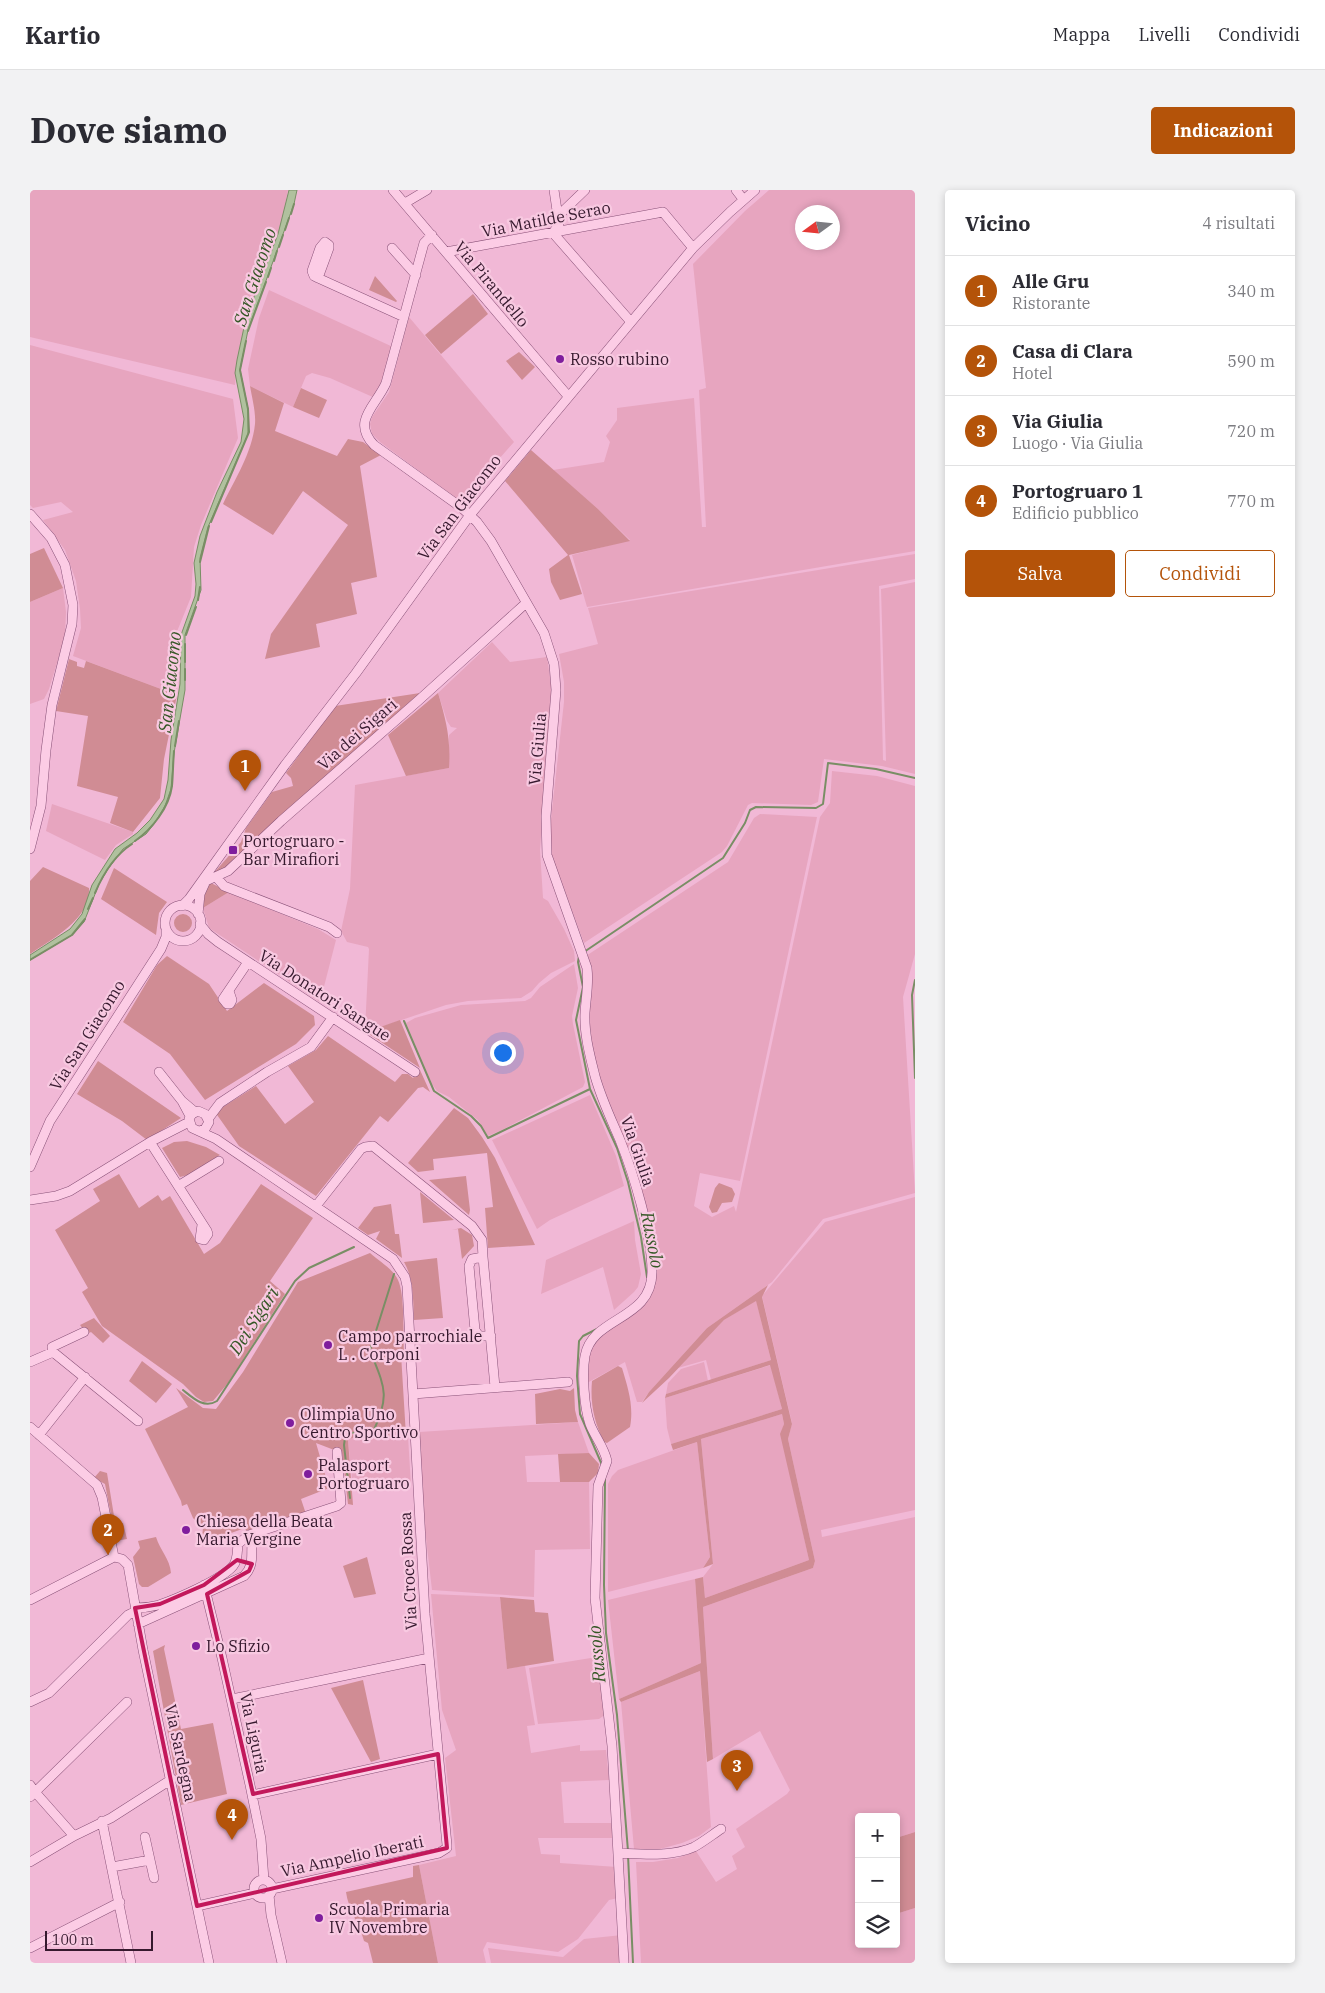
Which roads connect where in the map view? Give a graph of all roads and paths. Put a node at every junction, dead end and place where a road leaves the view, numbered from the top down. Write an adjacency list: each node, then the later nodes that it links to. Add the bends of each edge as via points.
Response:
1 (393, 190): 8 (street, Via Pirandello)
2 (427, 190): 8 (street)
3 (554, 190): 9 (street)
4 (585, 190): 9 (street)
5 (736, 190): 7 (street)
6 (755, 190): 7 (street, Via San Giacomo)
7 (743, 199): 13 (street, Via San Giacomo)
8 (405, 203): 11 (street, Via Pirandello)
9 (559, 215): 10 (street, via 559,224)
10 (553, 233): 13 (street, Via Matilde Serao, via 663,212); 14 (street, Via Matilde Serao); 18 (street)
11 (432, 235): 14 (street, Via Pirandello); 15 (street, Via Giulia, via 424,243)
12 (392, 248): 15 (street)
13 (693, 248): 18 (street, Via San Giacomo)
14 (446, 252): 19 (street, Via Pirandello)
15 (416, 274): 17 (street, Via Giulia)
16 (318, 278): 17 (street)
17 (404, 317): 21 (street, Via Giulia, via 386,383 365,418 367,438)
18 (631, 322): 19 (street, Via San Giacomo)
19 (568, 396): 21 (street, Via San Giacomo)
20 (30, 514): 23 (street, via 52,538 65,565 73,605 72,624 52,705 41,806)
21 (470, 515): 22 (street, Via Giulia, via 490,542); 24 (street, Via San Giacomo)
22 (526, 604): 25 (street, Via dei Sigari); 87 (street, Via Giulia, via 539,623 554,664 556,705 545,842 550,866 582,954 589,984 585,1014 593,1070 633,1179 644,1218 652,1270 652,1284 645,1298 592,1337 585,1356 587,1412 606,1455 596,1500 595,1598)
23 (30, 849)
24 (213, 864): 26 (street, Via San Giacomo); 27 (street, Via San Giacomo)
25 (217, 878): 26 (street, Via dei Sigari); 31 (street, via 224,886)
26 (206, 881): 28 (street, Via San Giacomo, via 200,894)
27 (182, 906): 28 (street, via 190,907); 30 (street, via 169,912)
28 (198, 914): 29 (street)
29 (200, 924): 32 (street); 34 (street, Via Donatori Sangue)
30 (166, 930): 33 (street); 35 (street, Via San Giacomo)
31 (338, 933)
32 (193, 938): 33 (street); 34 (street, Via Donatori Sangue)
33 (180, 941): 35 (street)
34 (218, 942): 36 (street, Via Donatori Sangue)
35 (161, 949): 47 (street, Via San Giacomo, via 50,1121)
36 (248, 962): 37 (street); 38 (street, Via Donatori Sangue)
37 (229, 991)
38 (333, 1018): 40 (street, Via Donatori Sangue); 41 (street, via 310,1046)
39 (159, 1072): 42 (street)
40 (415, 1072)
41 (217, 1105): 42 (street); 43 (street)
42 (195, 1120): 43 (street, Via Croce Rossa, via 205,1114); 43 (street, via 205,1129); 44 (street, Via Croce Rossa); 45 (street)
43 (208, 1122): 44 (street, Via Croce Rossa)
44 (216, 1139): 50 (street, Via Croce Rossa)
45 (150, 1142): 48 (street); 49 (street, via 70,1190)
46 (219, 1160): 48 (street)
47 (30, 1167)
48 (178, 1186): 51 (street)
49 (30, 1200)
50 (316, 1206): 52 (street, via 362,1150 373,1146 472,1226 482,1240); 60 (street, Via Croce Rossa, via 393,1259 405,1277)
51 (202, 1225)
52 (483, 1257): 54 (street); 54 (street, via 472,1259 469,1266 474,1330 479,1336)
53 (84, 1332): 55 (street, via 52,1347)
54 (491, 1336): 59 (street)
55 (53, 1352): 56 (street); 57 (street)
56 (30, 1362)
57 (85, 1377): 61 (street); 63 (street)
58 (568, 1382): 59 (street)
59 (495, 1387): 60 (street)
60 (413, 1394): 74 (street, Via Croce Rossa)
61 (138, 1421)
62 (30, 1427): 63 (street)
63 (39, 1435): 66 (street, via 97,1485)
64 (337, 1452): 65 (street, via 341,1503 330,1510)
65 (258, 1531): 67 (street, via 238,1544); 68 (street, via 252,1540)
66 (114, 1557): 71 (street); 72 (street, Via Sardegna, via 122,1558 128,1565)
67 (237, 1560): 68 (street, via 246,1565); 69 (street, via 227,1571)
68 (252, 1564): 70 (street, via 244,1576)
69 (204, 1585): 70 (street, Via Liguria); 72 (street, via 160,1604)
70 (207, 1594): 73 (street); 75 (street, Via Liguria)
71 (30, 1600)
72 (136, 1610): 73 (street, Via Sardegna); 76 (street, via 49,1693)
73 (138, 1624): 79 (street, Via Sardegna)
74 (429, 1658): 75 (street); 78 (street, Via Croce Rossa)
75 (232, 1699): 81 (street, Via Liguria)
76 (30, 1702)
77 (127, 1702): 80 (street)
78 (438, 1754): 81 (street); 86 (street, Via Croce Rossa, via 448,1840 447,1848)
79 (172, 1779): 82 (street); 96 (street, Via Sardegna)
80 (32, 1791): 84 (street)
81 (252, 1795): 92 (street, Via Liguria, via 261,1839)
82 (102, 1821): 84 (street); 90 (street)
83 (721, 1830): 87 (street, via 687,1849 659,1854)
84 (74, 1836): 89 (street)
85 (145, 1837): 88 (street)
86 (439, 1853): 93 (street, Via Ampelio Iberati)
87 (626, 1854): 101 (street, Via Giulia)
88 (150, 1860): 90 (street); 91 (street)
89 (30, 1862)
90 (112, 1867): 95 (street)
91 (154, 1878)
92 (264, 1880): 93 (street, via 271,1884); 94 (street, via 256,1883)
93 (270, 1892): 94 (street, via 262,1897); 100 (street)
94 (256, 1893): 96 (street)
95 (120, 1902): 97 (street); 98 (street)
96 (197, 1906): 99 (street, Via Sardegna)
97 (30, 1948)
98 (129, 1962)
99 (210, 1963)
100 (282, 1963)
101 (624, 1963)

